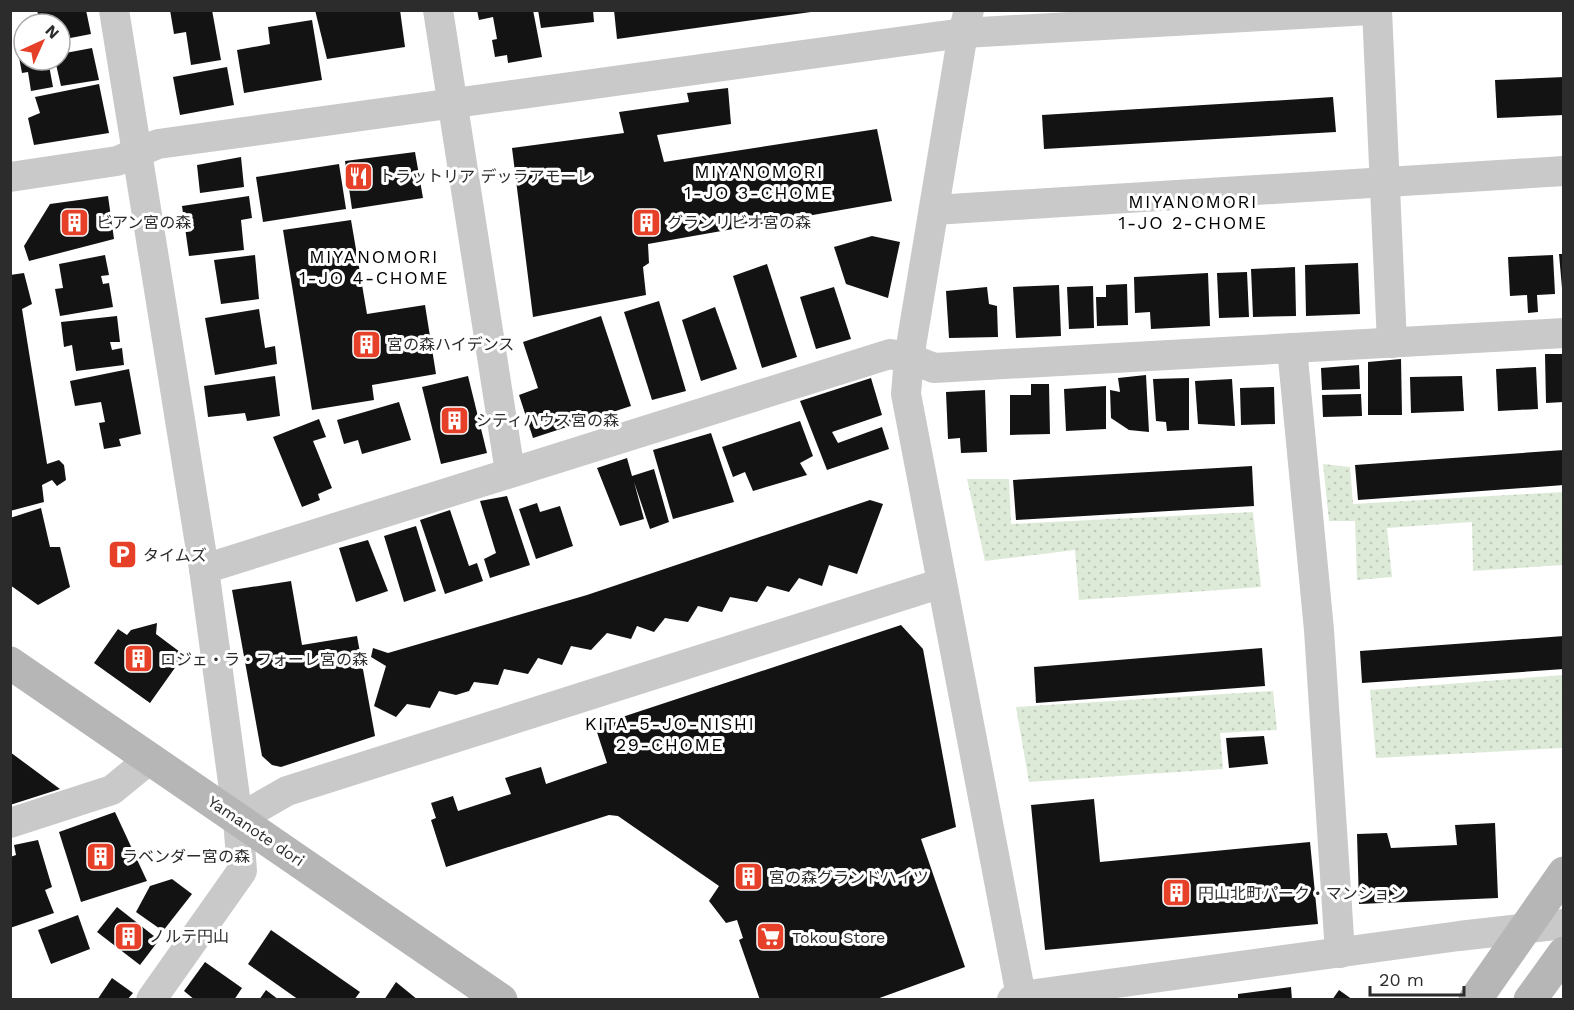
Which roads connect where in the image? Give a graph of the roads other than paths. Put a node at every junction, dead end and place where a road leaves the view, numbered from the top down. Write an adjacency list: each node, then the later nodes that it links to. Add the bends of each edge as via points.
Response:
1 (114, 10): 7 (street)
2 (438, 10): 6 (street)
3 (1370, 10): 5 (street)
4 (1377, 10): 10 (street)
5 (966, 22): 6 (street); 11 (street)
6 (452, 104): 7 (street, via 158,144); 16 (street)
7 (137, 152): 9 (street, via 117,161); 17 (street)
8 (1563, 171): 10 (street)
9 (10, 177)
10 (1385, 182): 11 (street); 13 (street)
11 (934, 210): 15 (street)
12 (1563, 333): 13 (street)
13 (1392, 343): 14 (street)
14 (1292, 348): 15 (street, via 934,368); 27 (street, via 1319,630)
15 (909, 358): 16 (street, via 890,354); 18 (street, via 906,394)
16 (510, 472): 17 (street)
17 (204, 569): 21 (street)
18 (942, 582): 21 (street, via 287,791); 28 (street)
19 (10, 663): 20 (main road, Yamanote dori)
20 (150, 759): 21 (main road, Yamanote dori); 22 (street, via 112,790)
21 (238, 819): 29 (street, via 242,871); 30 (main road, Yamanote dori)
22 (10, 823)
23 (1563, 873): 25 (main road)
24 (1563, 924): 25 (street)
25 (1524, 929): 27 (street); 31 (main road)
26 (1563, 952): 32 (main road)
27 (1340, 953): 28 (street)
28 (1016, 998)
29 (151, 999)
30 (501, 999)
31 (1475, 999)
32 (1530, 999)

